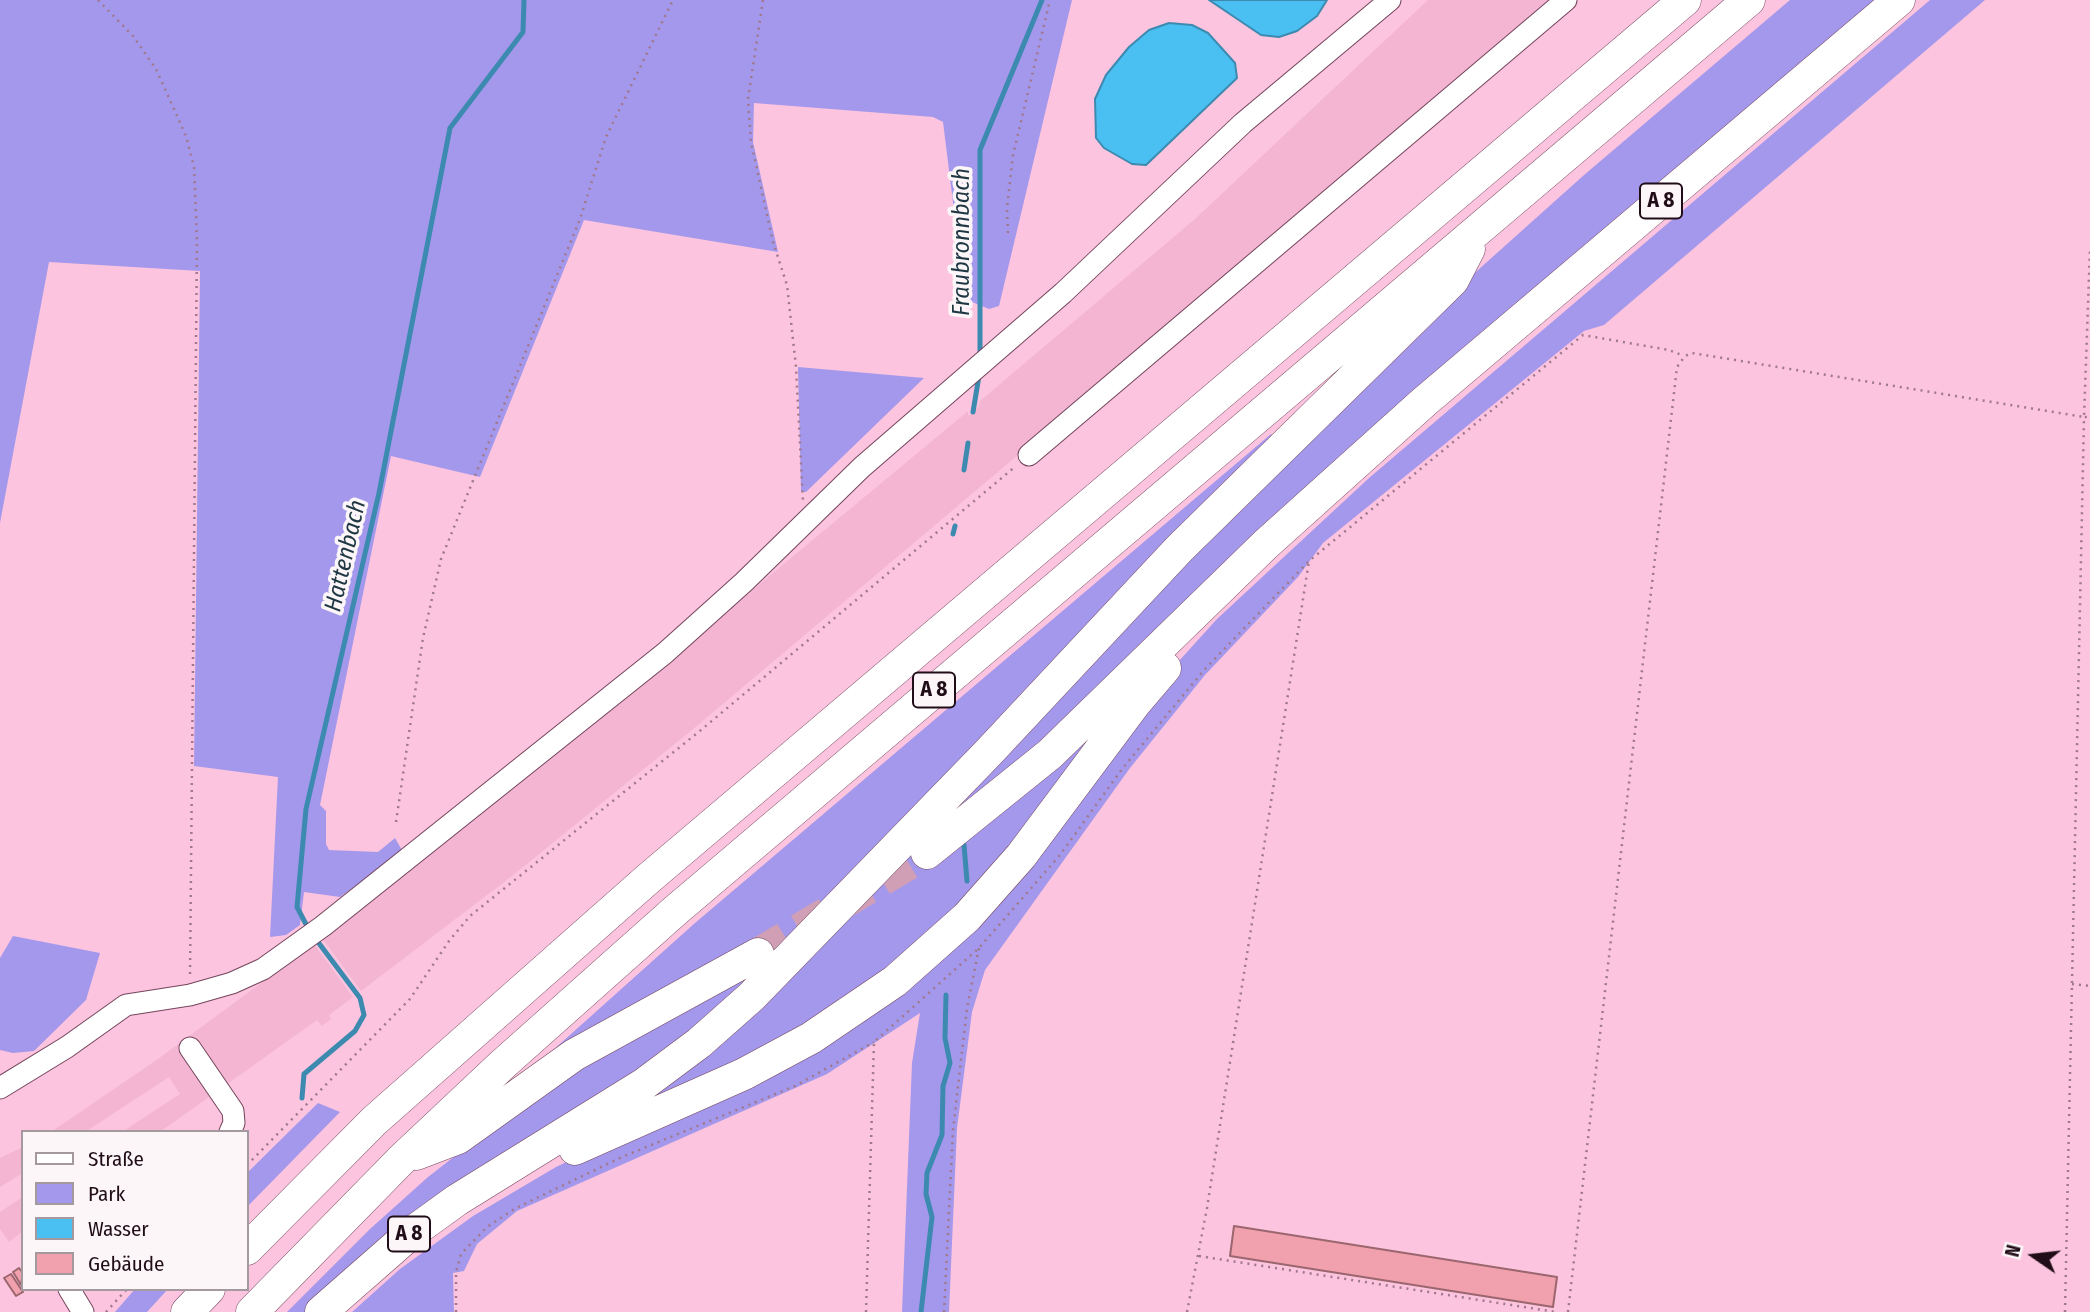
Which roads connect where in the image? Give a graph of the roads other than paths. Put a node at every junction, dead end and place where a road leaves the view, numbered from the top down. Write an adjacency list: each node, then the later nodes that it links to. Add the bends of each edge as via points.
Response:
1 (1390, 0): 12 (lane, via 1243,123 1114,247 862,467 665,653 323,926 246,977 190,995 126,1005)
2 (1566, 0): 7 (lane)
3 (1685, 0): 16 (highway, A 8, via 649,878 374,1121)
4 (1749, 0): 6 (highway, A 8)
5 (1899, 0): 8 (highway, A 8, via 1424,402)
6 (1477, 232): 14 (highway, A 8, via 763,834); 15 (highway, A 8, via 1454,280 1180,549 751,997 644,1084)
7 (1029, 455)
8 (1217, 591): 9 (highway, A 8, via 1050,754); 15 (highway, via 1186,643 1021,856 967,917 895,981 811,1038 744,1074 550,1162)
9 (927, 853)
10 (758, 954): 14 (highway, A 8, via 574,1055 458,1138)
11 (190, 1048): 13 (lane, via 233,1111)
12 (0, 1087)
13 (231, 1130)
14 (402, 1159): 21 (highway, A 8)
15 (503, 1171): 22 (highway, A 8, via 410,1234)
16 (248, 1248)
17 (70, 1291): 19 (lane)
18 (207, 1291): 20 (highway)
19 (83, 1312)
20 (187, 1312)
21 (252, 1312)
22 (321, 1312)

